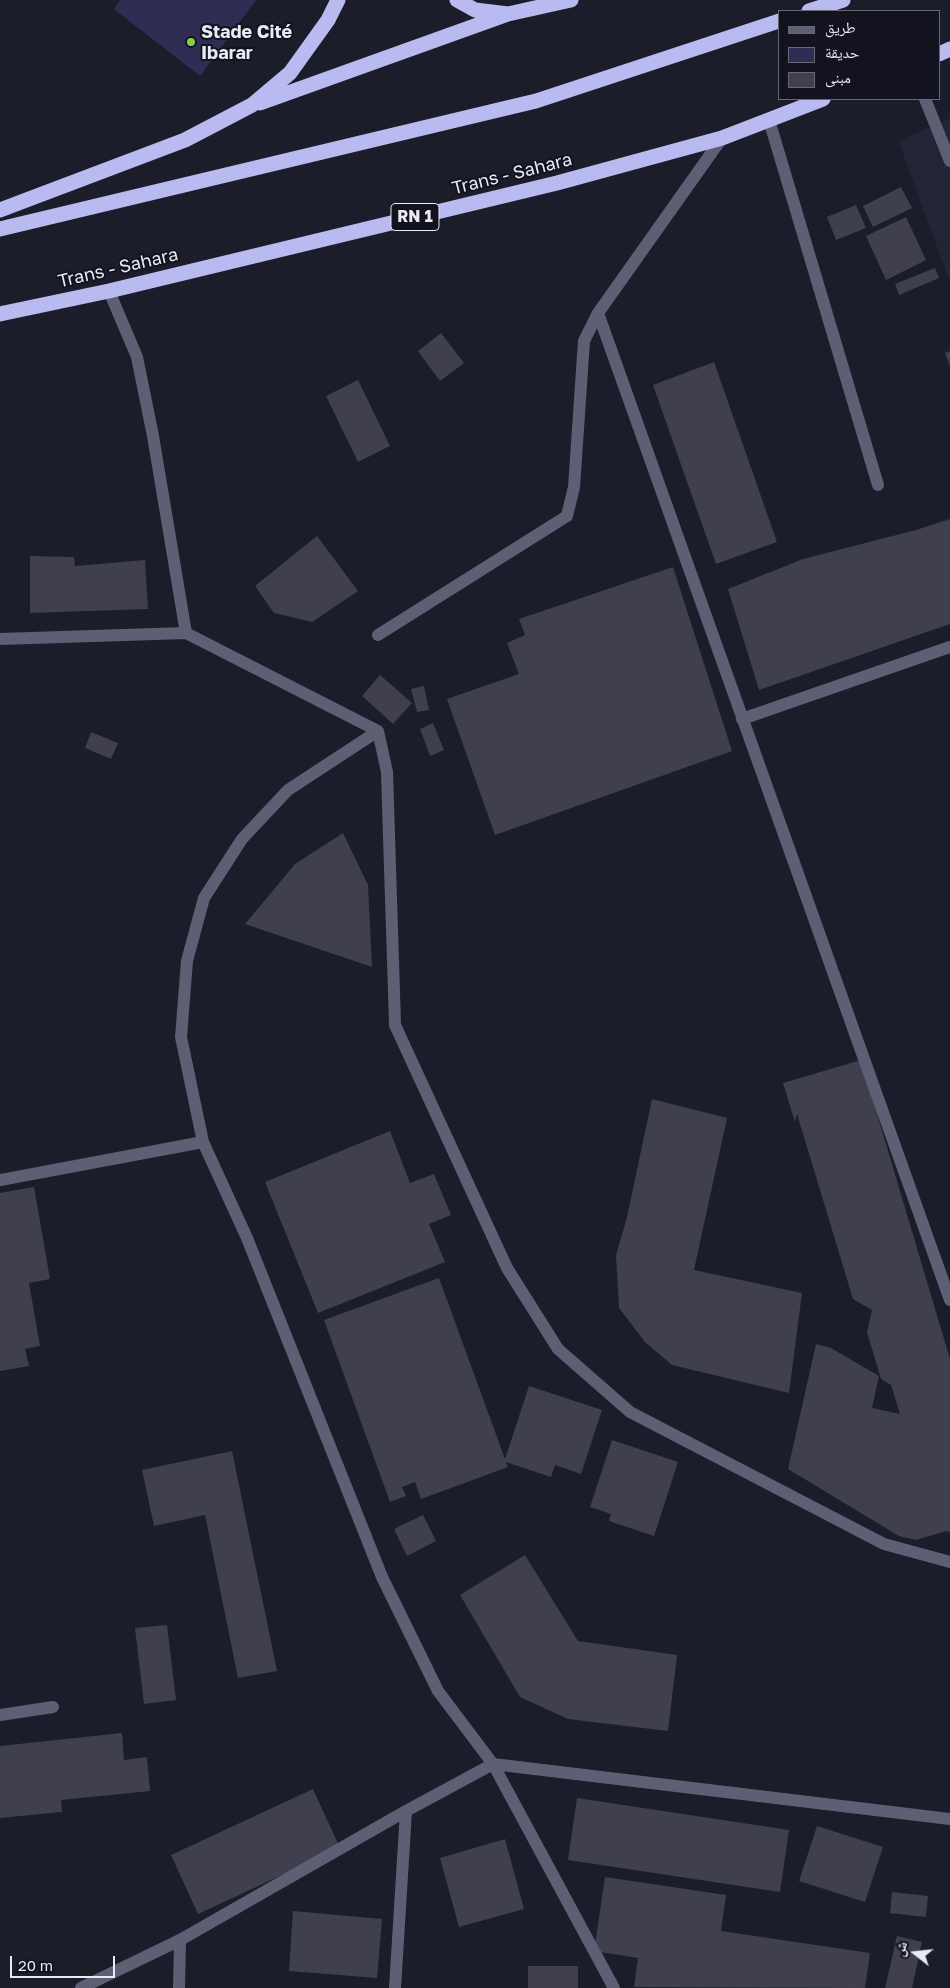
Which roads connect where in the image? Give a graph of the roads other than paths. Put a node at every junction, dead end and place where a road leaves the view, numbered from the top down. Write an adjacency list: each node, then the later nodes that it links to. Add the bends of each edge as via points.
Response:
1 (338, 0): 10 (highway, via 328,20 290,73)
2 (457, 0): 6 (highway, via 475,10)
3 (571, 0): 6 (highway)
4 (844, 0): 5 (highway)
5 (812, 10)
6 (508, 14): 10 (highway)
7 (778, 21): 15 (highway, via 536,101)
8 (820, 100): 11 (highway, Trans - Sahara / RN 1)
9 (925, 100): 13 (street)
10 (252, 106): 14 (highway, via 185,140)
11 (769, 120): 12 (highway, Trans - Sahara / RN 1); 19 (street)
12 (722, 138): 16 (highway, Trans - Sahara / RN 1, via 557,183); 18 (street)
13 (949, 154)
14 (0, 210)
15 (0, 229)
16 (109, 290): 17 (highway, Trans - Sahara / RN 1); 20 (street, via 137,357)
17 (0, 314)
18 (598, 314): 21 (street, via 584,341 574,487 567,516); 24 (street)
19 (878, 485)
20 (186, 633): 22 (street); 25 (street)
21 (378, 635)
22 (0, 639)
23 (950, 647): 24 (street)
24 (742, 719): 28 (street)
25 (378, 731): 26 (street, via 288,790 242,839 204,898 187,961 181,1037); 29 (street, via 387,772 395,1025 507,1268 558,1350 630,1412 884,1544)
26 (203, 1142): 27 (street); 32 (street, via 247,1238 382,1577 438,1691)
27 (0, 1180)
28 (950, 1300)
29 (950, 1562)
30 (53, 1708): 31 (street)
31 (0, 1715)
32 (493, 1764): 33 (street); 34 (street); 39 (street)
33 (406, 1811): 35 (street); 38 (street)
34 (950, 1820)
35 (180, 1940): 36 (street); 37 (street)
36 (81, 1988)
37 (178, 1988)
38 (396, 1988)
39 (614, 1988)

